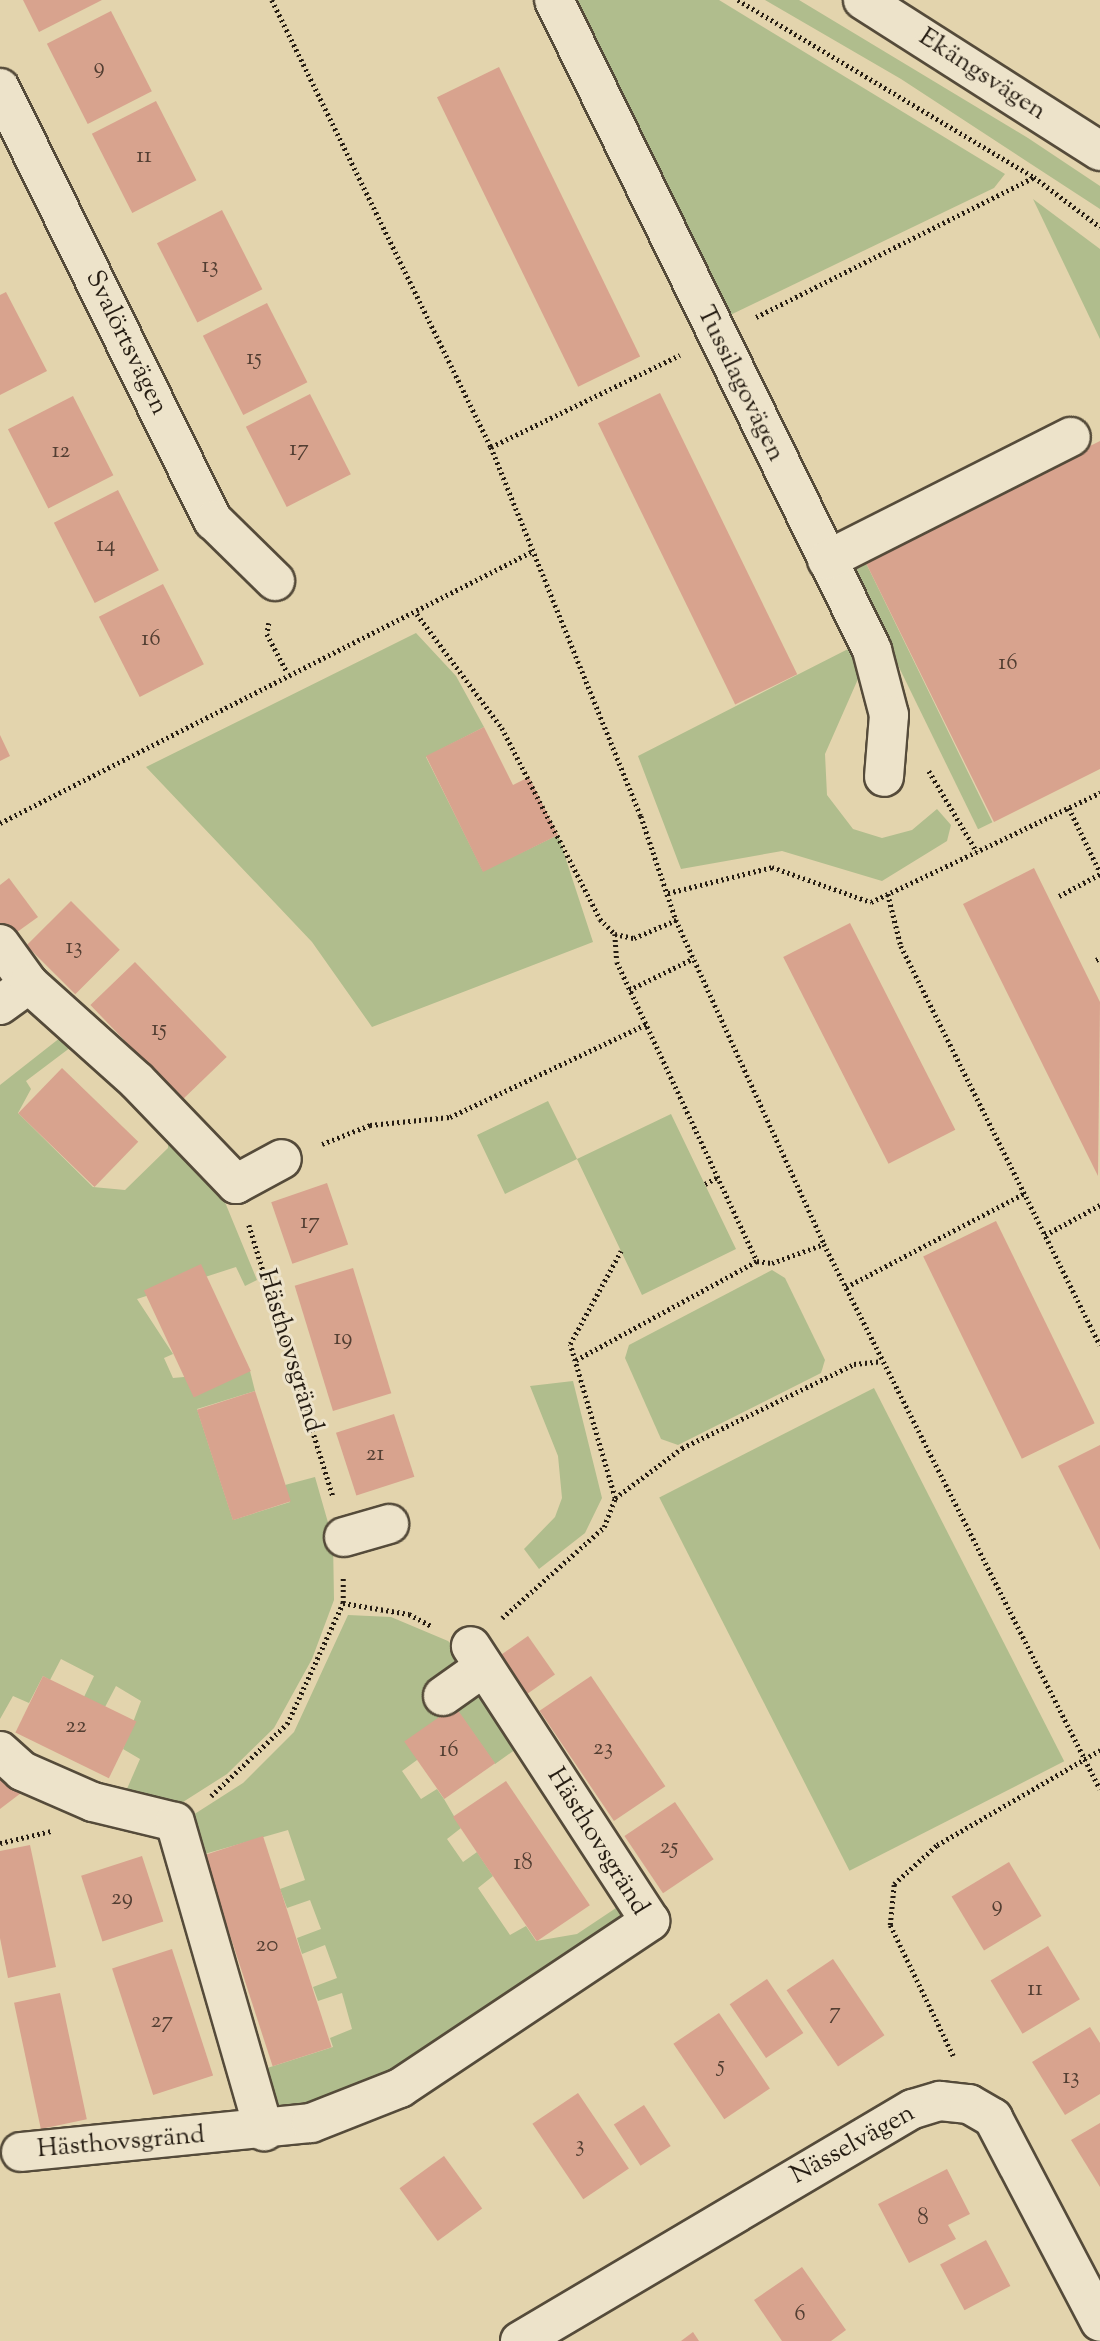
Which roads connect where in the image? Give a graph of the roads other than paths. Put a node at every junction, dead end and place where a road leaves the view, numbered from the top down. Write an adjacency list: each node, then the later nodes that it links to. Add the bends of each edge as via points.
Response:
1 (554, 0): 6 (street, Tussilagovägen)
2 (863, 0): 4 (street, Ekängsvägen)
3 (0, 88): 7 (street, Svalörtsvägen, via 213,520)
4 (1100, 151)
5 (1071, 437): 6 (street)
6 (827, 560): 8 (street, Tussilagovägen, via 872,650 886,702)
7 (275, 581)
8 (884, 777)
9 (0, 944): 10 (street)
10 (15, 995): 11 (street, via 136,1081 236,1184)
11 (282, 1160)
12 (388, 1524): 13 (street)
13 (344, 1537)
14 (443, 1696): 16 (street, Hästhovsgränd, via 477,1657 650,1922 400,2088 311,2123)
15 (0, 1751): 16 (street, via 22,1771 93,1802 176,1822)
16 (264, 2130): 17 (street, Hästhovsgränd)
17 (20, 2152)
18 (1100, 2322): 19 (street, Nässelvägen, via 993,2118 969,2104 940,2101 913,2109)
19 (520, 2341)

